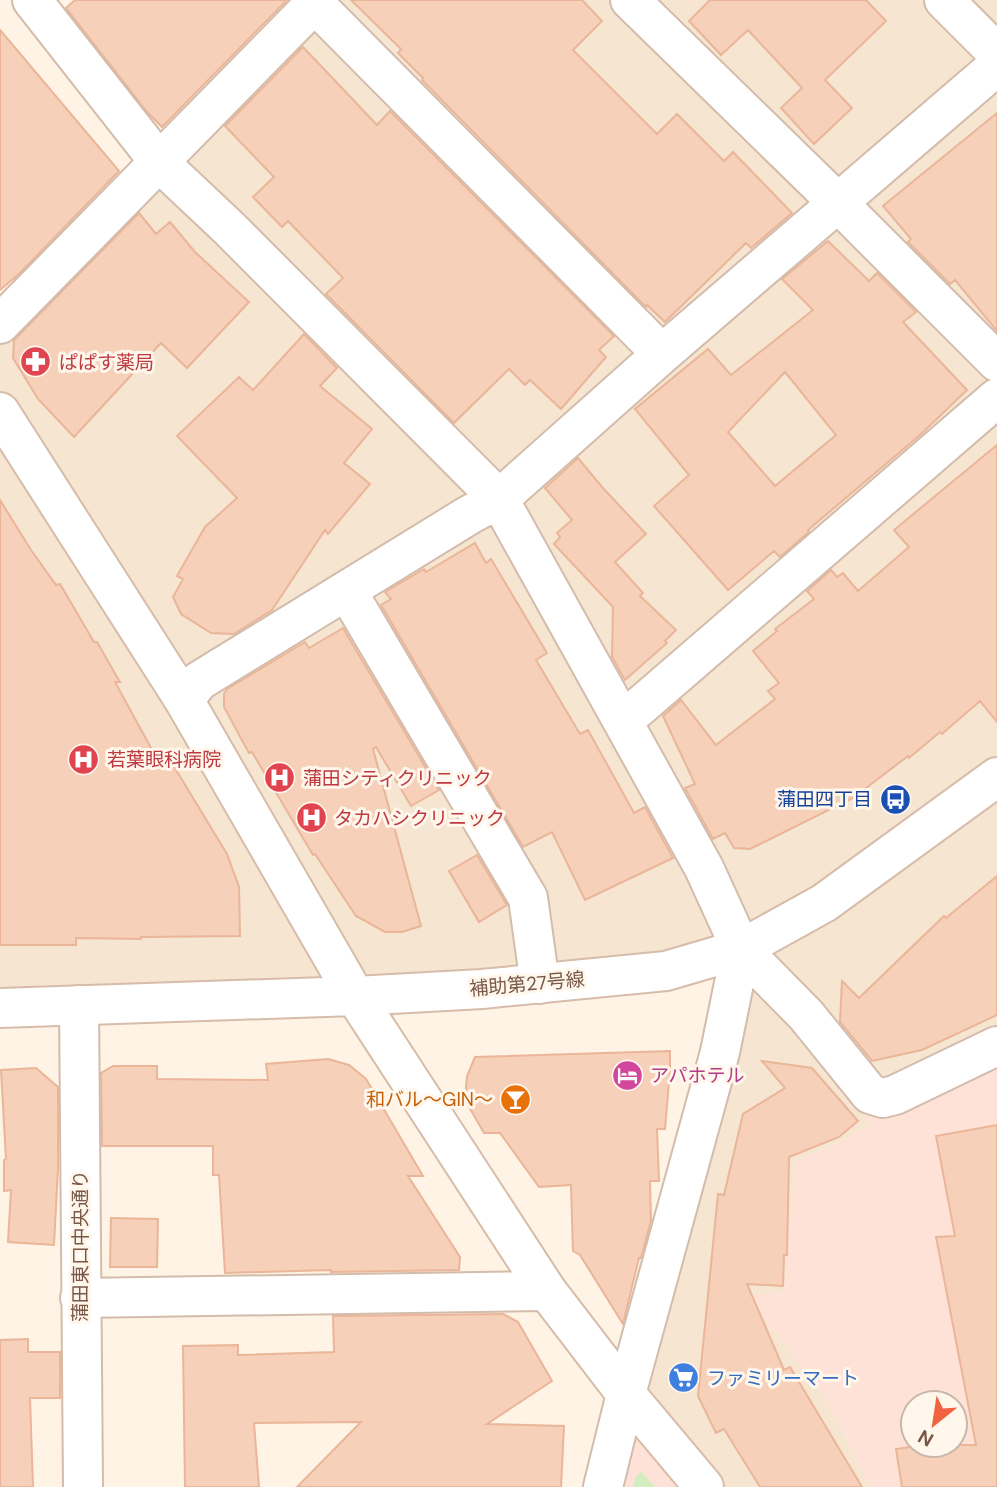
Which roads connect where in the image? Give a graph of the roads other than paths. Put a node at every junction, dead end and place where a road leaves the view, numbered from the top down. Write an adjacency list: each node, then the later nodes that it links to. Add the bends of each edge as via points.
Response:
1 (32, 0): 7 (street)
2 (630, 0): 8 (street)
3 (944, 0): 5 (street)
4 (314, 1): 7 (street); 10 (street)
5 (997, 53)
6 (997, 66): 8 (street)
7 (159, 163): 9 (street); 14 (street)
8 (837, 202): 10 (street); 11 (street)
9 (0, 324)
10 (662, 354): 14 (street)
11 (997, 362)
12 (997, 398): 17 (street)
13 (0, 412): 16 (street)
14 (499, 499): 15 (street); 17 (street)
15 (347, 591): 16 (street, via 199,681); 20 (street, via 528,898)
16 (184, 700): 21 (street)
17 (623, 721): 19 (street, via 704,867)
18 (997, 777): 19 (street, 補助第27号線, via 824,903)
19 (741, 949): 20 (street, 補助第27号線, via 666,971); 24 (street, via 806,1015 870,1094 895,1095); 27 (street, via 720,1052)
20 (540, 984): 21 (street, 補助第27号線)
21 (355, 996): 22 (street, 補助第27号線); 25 (street)
22 (79, 1005): 23 (street, 補助第27号線); 26 (street, 蒲田東口中央通り)
23 (0, 1008)
24 (997, 1046)
25 (547, 1291): 26 (street); 27 (street)
26 (80, 1298): 28 (street, 蒲田東口中央通り)
27 (626, 1394): 29 (street); 30 (street)
28 (83, 1487)
29 (603, 1487)
30 (705, 1487)

